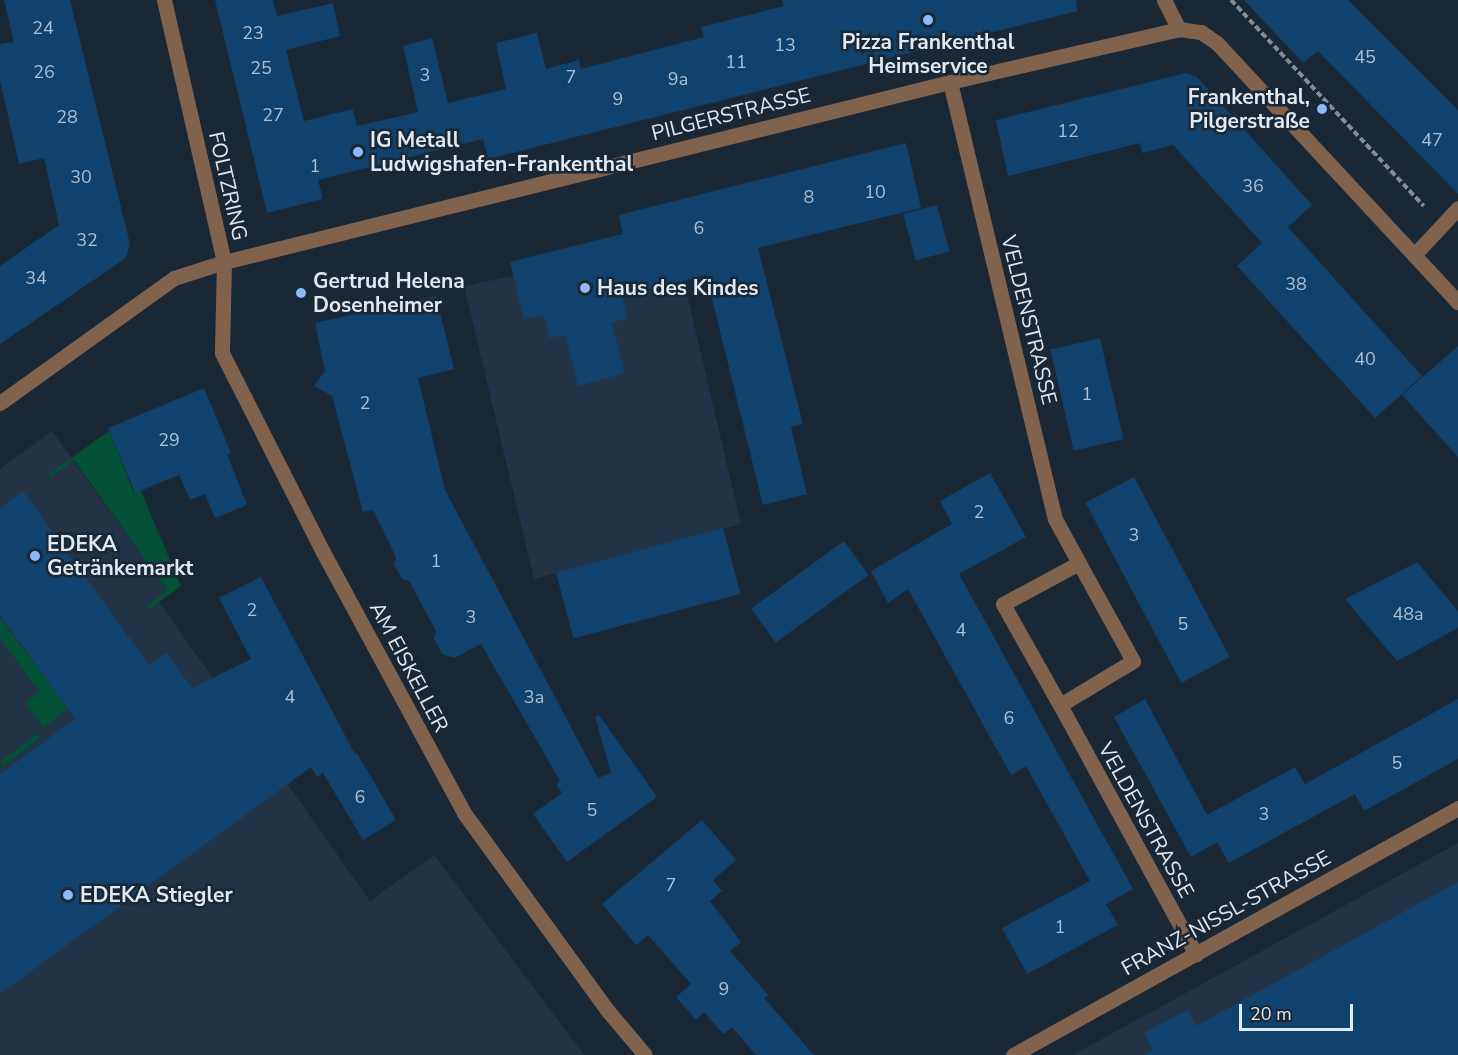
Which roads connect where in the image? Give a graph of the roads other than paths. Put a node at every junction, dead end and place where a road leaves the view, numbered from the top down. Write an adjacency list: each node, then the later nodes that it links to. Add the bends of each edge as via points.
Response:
1 (164, 0): 7 (street, FOLTZRING)
2 (1164, 0): 3 (street)
3 (1179, 29): 4 (street, PILGERSTRASSE); 6 (street, via 1201,32 1217,43)
4 (950, 82): 7 (street, PILGERSTRASSE); 10 (street, VELDENSTRASSE, via 1055,519)
5 (1458, 208): 6 (street)
6 (1414, 255): 8 (street)
7 (224, 262): 9 (street, FOLTZRING, via 174,278); 14 (street, AM EISKELLER, via 222,353 323,552 464,813 608,1011)
8 (1458, 302)
9 (0, 403)
10 (1079, 563): 11 (street, VELDENSTRASSE, via 1133,661); 11 (street, VELDENSTRASSE, via 1003,604)
11 (1060, 705): 13 (street, VELDENSTRASSE)
12 (1458, 808): 13 (street, FRANZ-NISSL-STRASSE)
13 (1196, 954): 15 (street, FRANZ-NISSL-STRASSE)
14 (645, 1055)
15 (1013, 1055)

